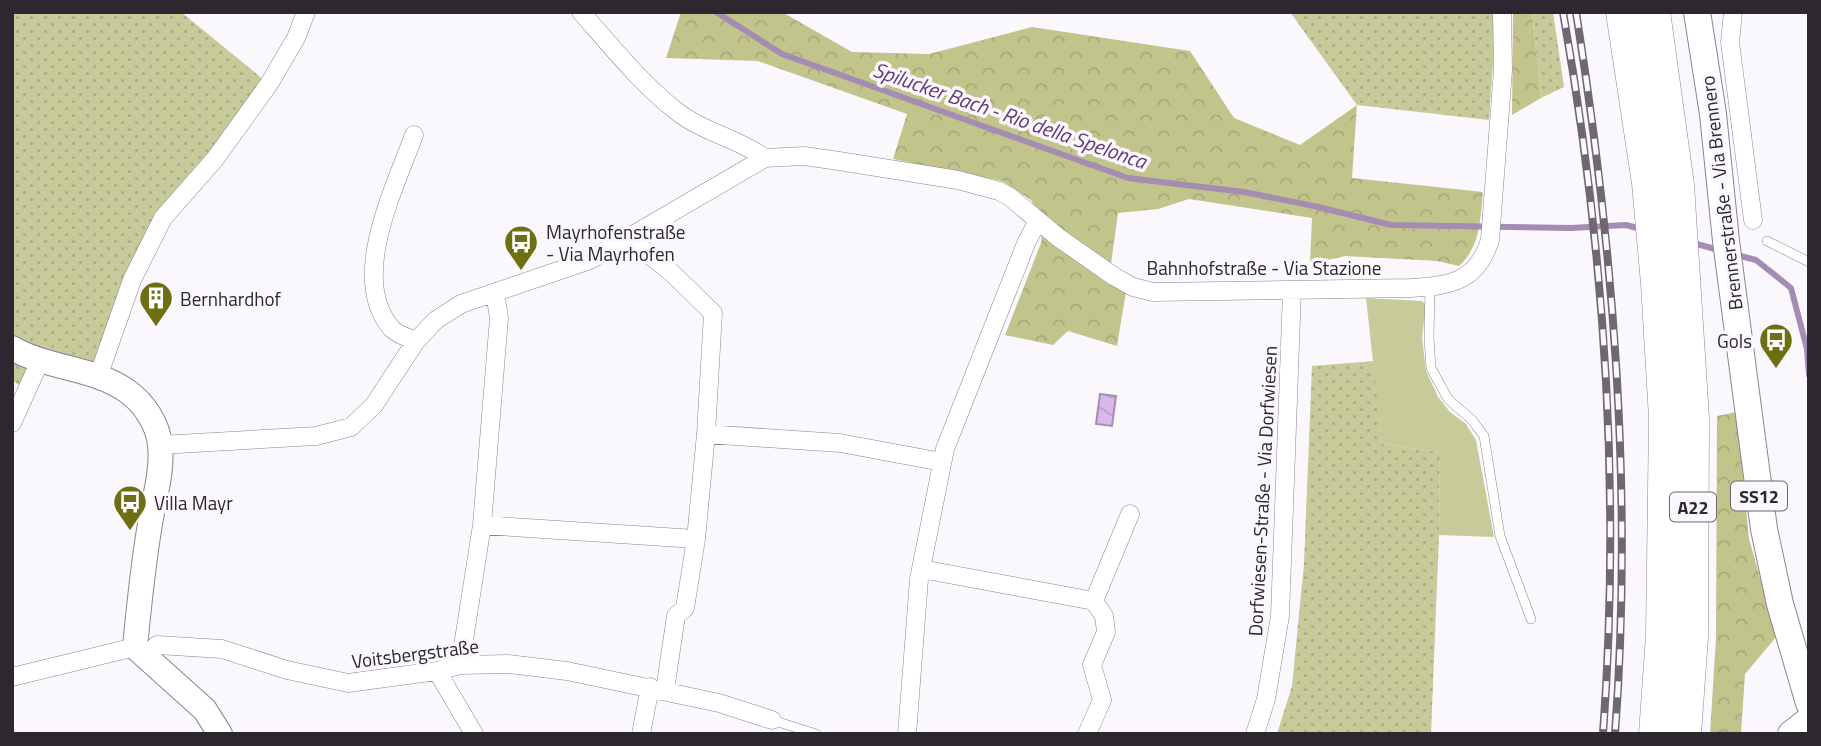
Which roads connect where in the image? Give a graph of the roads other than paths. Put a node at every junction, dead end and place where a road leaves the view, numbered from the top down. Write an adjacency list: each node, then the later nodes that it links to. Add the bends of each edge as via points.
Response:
1 (306, 12): 23 (street, via 269,84 215,159 163,218 132,280)
2 (581, 12): 9 (street, via 676,111)
3 (1502, 12): 17 (street, Bahnhofstraße - Via Stazione, via 1503,70 1490,240 1475,270 1451,283)
4 (1622, 12): 10 (highway, A22)
5 (1654, 12): 10 (highway, A22)
6 (1697, 12): 12 (main road, Brennerstraße - Via Brennero / SS12)
7 (1733, 12): 12 (street, via 1730,42 1753,220 1738,215)
8 (414, 135): 20 (street, via 375,252 374,284 380,310 394,331)
9 (765, 158): 11 (street, Bahnhofstraße - Via Stazione, via 804,156 958,180 999,191); 13 (street, Bahnhofstraße - Via Stazione)
10 (1663, 184): 16 (highway, A22)
11 (1038, 221): 18 (street, Bahnhofstraße - Via Stazione, via 1133,287 1153,292); 27 (street)
12 (1724, 228): 39 (main road, Brennerstraße - Via Brennero / SS12, via 1764,529)
13 (630, 239): 19 (street, Bahnhofstraße - Via Stazione, via 590,260); 25 (street, via 713,313)
14 (1767, 241): 15 (lane)
15 (1809, 262)
16 (1671, 282): 49 (highway, A22, via 1662,636); 50 (highway, A22, via 1693,431 1692,637)
17 (1430, 287): 18 (street, Bahnhofstraße - Via Stazione); 33 (lane, via 1431,368 1448,399 1484,436 1500,536)
18 (1292, 291): 48 (street, Dorfwiesen-Straße - Via Dorfwiesen, via 1280,616 1266,699)
19 (495, 293): 20 (street, Bahnhofstraße - Via Stazione, via 461,304 436,320); 29 (street, via 499,318)
20 (416, 341): 26 (street, Bahnhofstraße - Via Stazione, via 374,405 351,427 316,436)
21 (12, 348): 22 (street)
22 (40, 360): 23 (street); 24 (street)
23 (98, 377): 26 (street, via 143,405)
24 (12, 423)
25 (706, 434): 27 (street, via 840,443); 30 (street)
26 (160, 444): 34 (street, via 144,556)
27 (942, 462): 31 (street)
28 (1130, 514): 32 (street)
29 (481, 525): 30 (street); 35 (street)
30 (696, 539): 38 (street, via 685,608 676,616)
31 (921, 569): 32 (street); 46 (street)
32 (1094, 601): 47 (street, via 1104,616 1106,632 1092,665 1102,700)
33 (1531, 619)
34 (140, 651): 36 (street, Voitsbergstraße, via 157,645 222,649 286,670 348,683); 37 (street, Voitsbergstraße); 42 (street, via 205,710)
35 (460, 665): 36 (street, Voitsbergstraße); 38 (street, Voitsbergstraße, via 508,664 568,671)
36 (436, 671): 43 (street)
37 (12, 677)
38 (657, 689): 40 (street, Voitsbergstraße); 44 (street)
39 (1809, 703)
40 (772, 720): 45 (lane, Voitsbergstraße)
41 (1809, 720): 51 (main road)
42 (220, 734)
43 (474, 734)
44 (641, 734)
45 (817, 734)
46 (907, 734)
47 (1087, 734)
48 (1255, 734)
49 (1655, 734)
50 (1685, 734)
51 (1791, 734)

